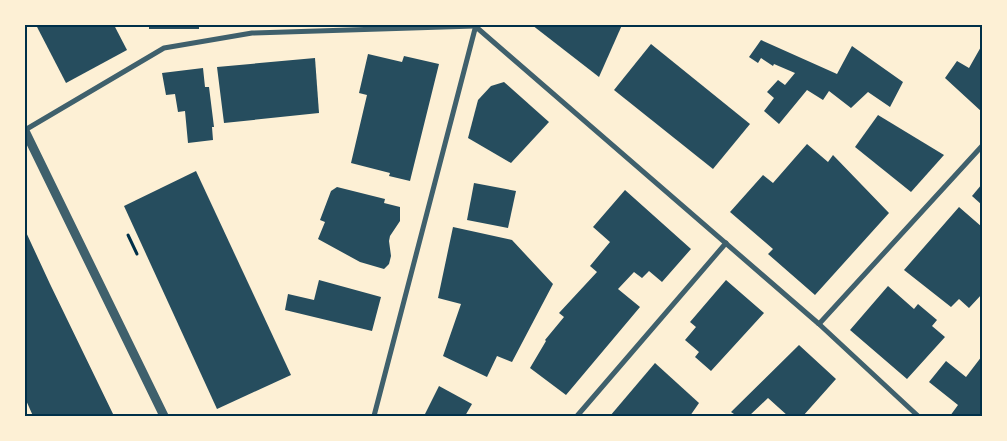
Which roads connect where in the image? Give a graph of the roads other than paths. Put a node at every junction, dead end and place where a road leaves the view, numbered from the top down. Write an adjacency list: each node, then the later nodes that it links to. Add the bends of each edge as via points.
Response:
1 (476, 26): 2 (street, via 252,33 164,48); 4 (street); 7 (street)
2 (25, 130): 6 (street)
3 (982, 146): 5 (street)
4 (726, 243): 5 (street); 8 (street)
5 (819, 324): 9 (street)
6 (164, 416)
7 (374, 416)
8 (577, 416)
9 (918, 416)

